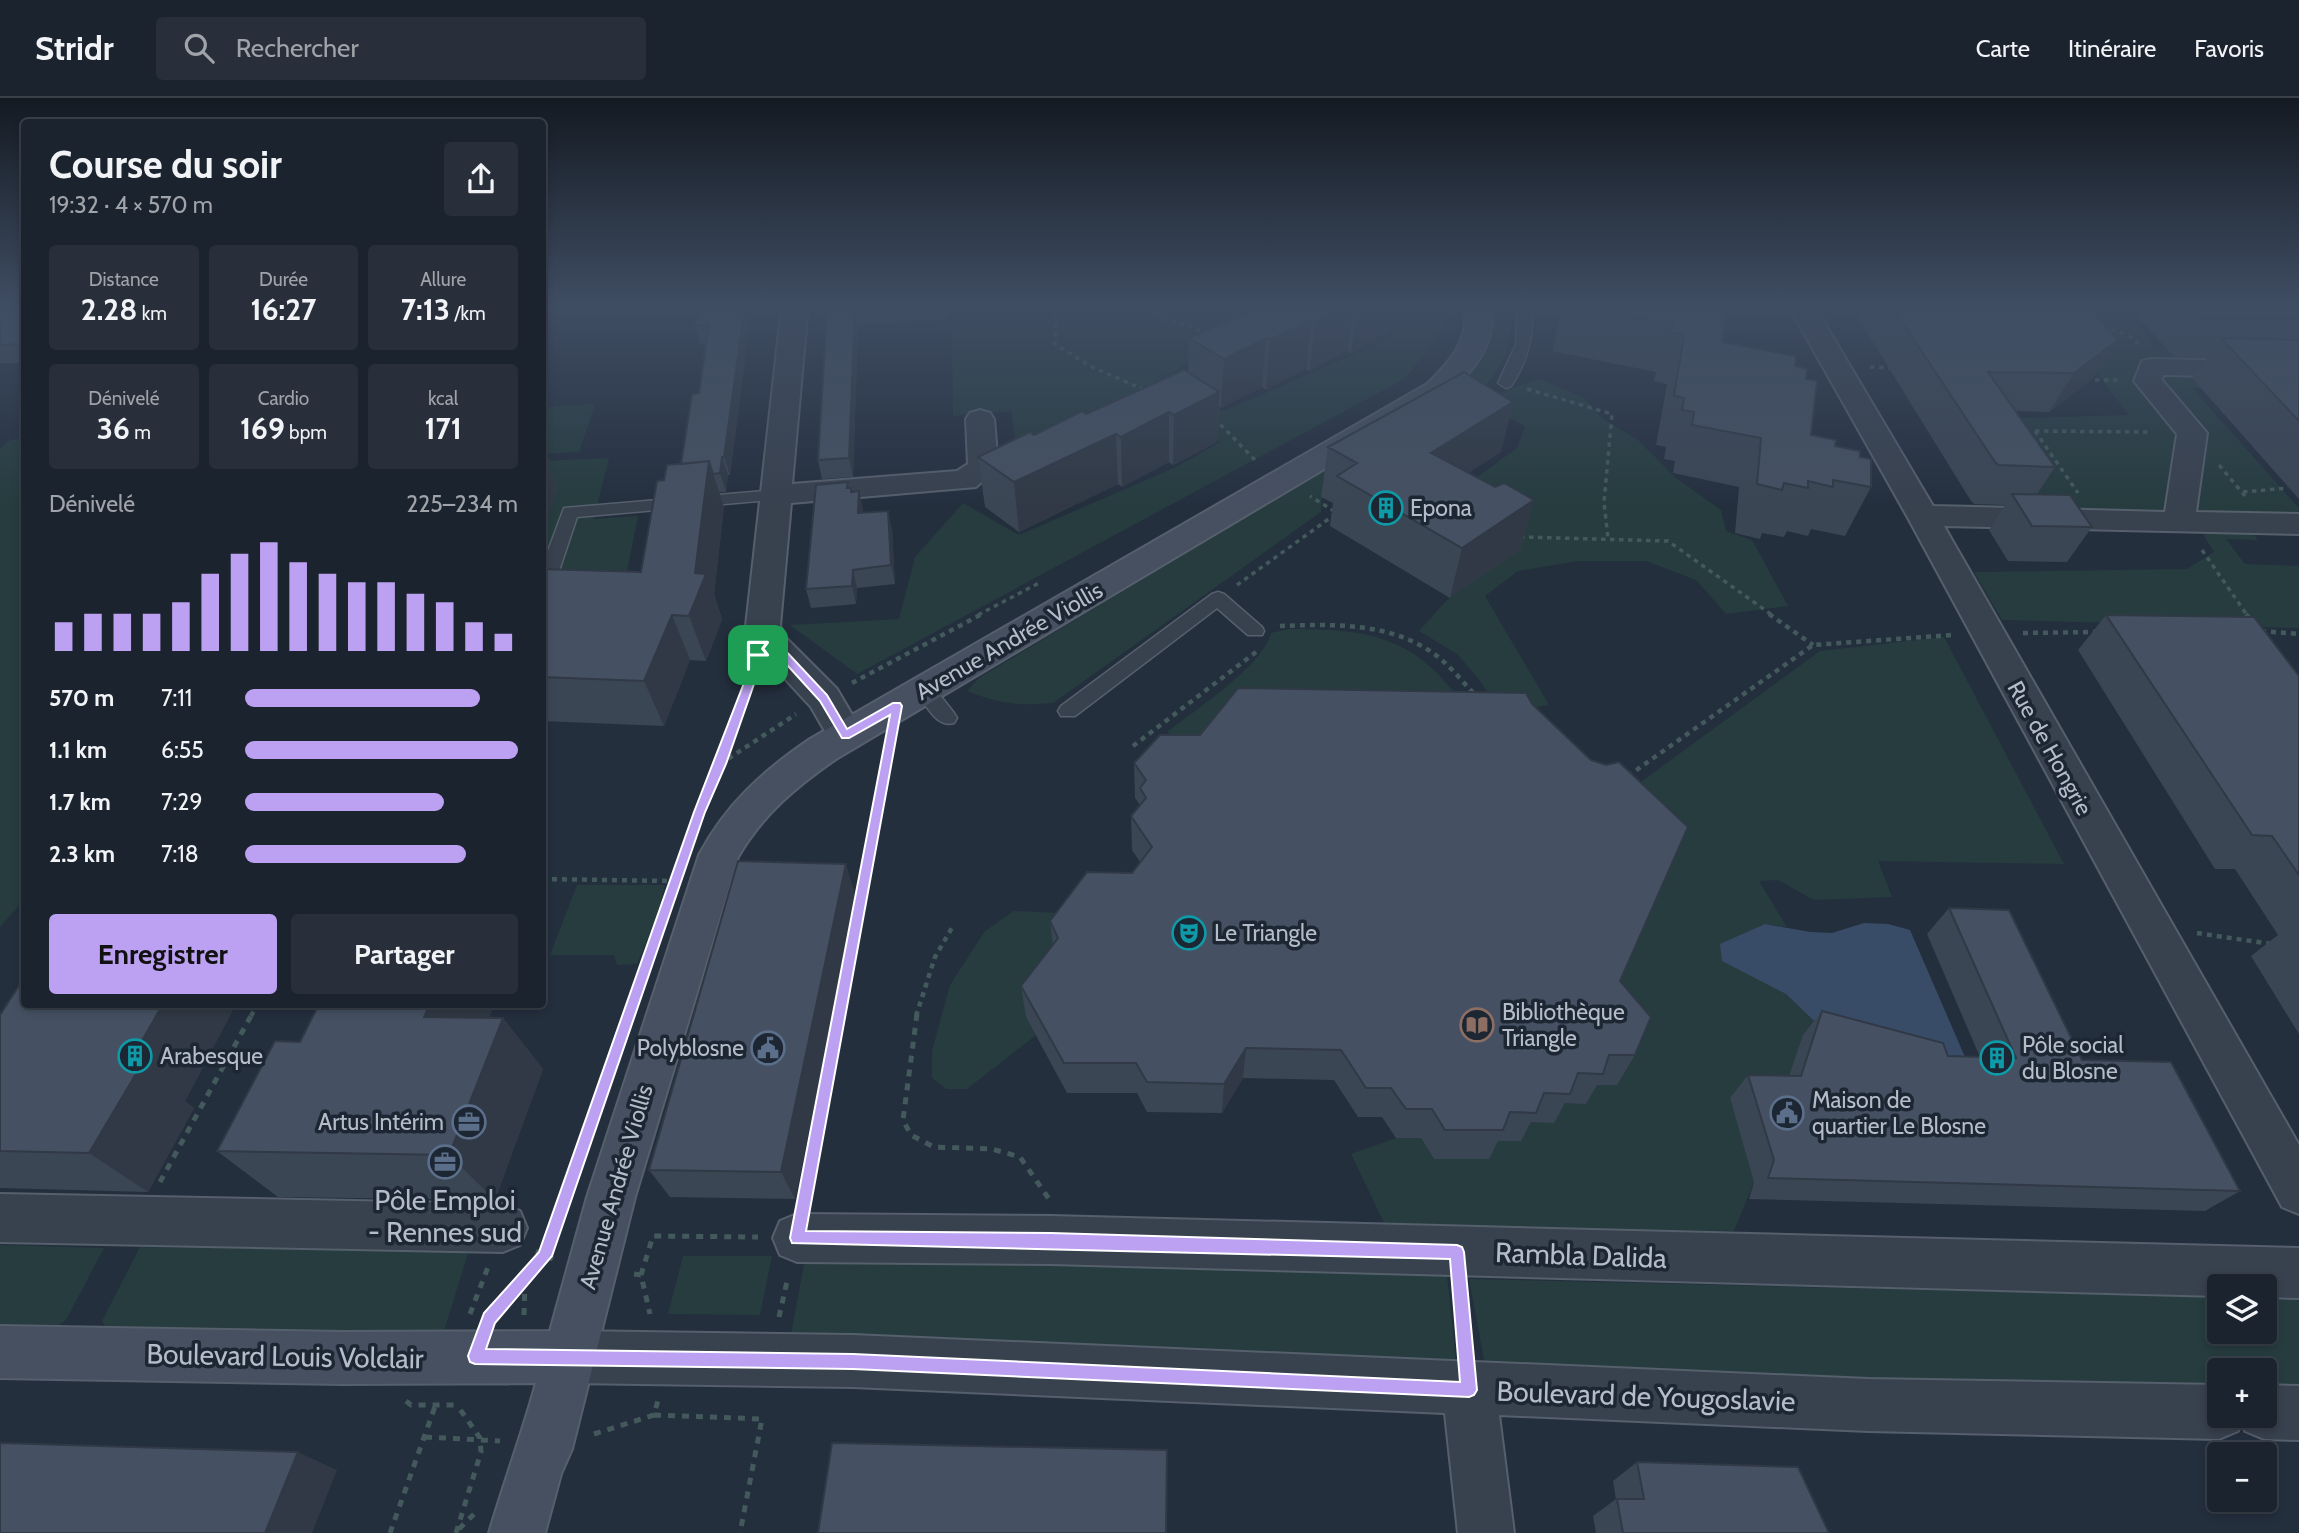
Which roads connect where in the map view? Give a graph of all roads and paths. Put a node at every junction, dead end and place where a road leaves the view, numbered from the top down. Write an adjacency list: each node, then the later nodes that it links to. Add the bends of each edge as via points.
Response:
1 (787, 372): 17 (street)
2 (1104, 372): 8 (path)
3 (1455, 372): 14 (main road, Avenue Andrée Viollis, via 1437,390)
4 (1513, 372): 7 (lane)
5 (1840, 372): 18 (street, Rue de Hongrie)
6 (2151, 372): 11 (street, via 2148,380)
7 (1506, 383): 23 (path, via 1612,414 1604,502)
8 (1149, 392)
9 (1205, 413): 14 (path, via 1223,423 1245,454)
10 (979, 419): 17 (street, via 996,469 965,480)
11 (2192, 433): 12 (path, via 2035,431); 16 (path); 20 (street, via 2179,513)
12 (2058, 464): 13 (path); 19 (path)
13 (2047, 468)
14 (1284, 480): 25 (path, via 1338,513); 34 (main road, Avenue Andrée Viollis)
15 (2288, 488): 16 (path)
16 (2242, 492): 21 (path)
17 (775, 495): 24 (lane, via 570,512); 31 (street, via 762,615)
18 (1923, 516): 19 (street); 29 (street, Rue de Hongrie)
19 (2096, 519): 20 (street)
20 (2185, 522): 21 (street); 27 (path)
21 (2286, 523)
22 (1520, 537): 23 (path)
23 (1608, 538): 33 (path, via 1668,541)
24 (546, 580)
25 (1218, 598): 26 (lane); 38 (lane)
26 (1255, 631): 36 (path, via 1340,624 1396,634 1436,654); 41 (path, via 1257,652)
27 (2260, 631): 30 (path); 32 (path)
28 (2096, 632): 29 (path)
29 (1986, 633): 33 (path); 48 (street, Rue de Hongrie)
30 (2299, 634)
31 (767, 636): 35 (street); 42 (path)
32 (2268, 642)
33 (1813, 645): 43 (path)
34 (925, 690): 37 (main road, Avenue Andrée Viollis); 39 (lane)
35 (824, 698): 40 (street); 42 (path)
36 (1480, 699)
37 (897, 706): 40 (main road, Avenue Andrée Viollis); 56 (path)
38 (1068, 711)
39 (947, 718)
40 (846, 735): 64 (main road, Avenue Andrée Viollis, via 760,795 719,855 611,1197)
41 (1133, 746)
42 (720, 764): 44 (path)
43 (1625, 779)
44 (696, 823)
45 (546, 879): 46 (path, via 676,881)
46 (671, 894)
47 (953, 926): 57 (path, via 922,992 903,1121 911,1135 934,1147 992,1149 1020,1157 1052,1204)
48 (2151, 928): 49 (path); 52 (street, Rue de Hongrie)
49 (2277, 946)
50 (256, 1008): 54 (path)
51 (576, 1165): 63 (path, via 545,1256 489,1318)
52 (2299, 1191)
53 (0, 1218): 54 (street)
54 (137, 1222): 55 (street)
55 (503, 1228)
56 (797, 1238): 57 (street, Rambla Dalida); 60 (path, via 653,1236); 61 (path)
57 (1051, 1240): 58 (street, Rambla Dalida)
58 (1457, 1252): 59 (street, Rambla Dalida); 65 (path)
59 (2299, 1273)
60 (641, 1275)
61 (775, 1332)
62 (0, 1352): 63 (main road, Boulevard Louis Volclair)
63 (475, 1356): 64 (main road, Boulevard Louis Volclair); 72 (path, via 457,1405 480,1438 481,1452)
64 (570, 1357): 65 (street, Boulevard de Yougoslavie, via 853,1361); 73 (main road, Avenue Andrée Viollis)
65 (1469, 1390): 67 (street, Boulevard de Yougoslavie); 75 (street)
66 (436, 1405): 71 (path)
67 (2207, 1412)
68 (2277, 1412): 69 (street)
69 (2299, 1413)
70 (654, 1415): 74 (path, via 762,1419)
71 (390, 1533)
72 (456, 1533)
73 (517, 1533)
74 (740, 1533)
75 (1486, 1533)

